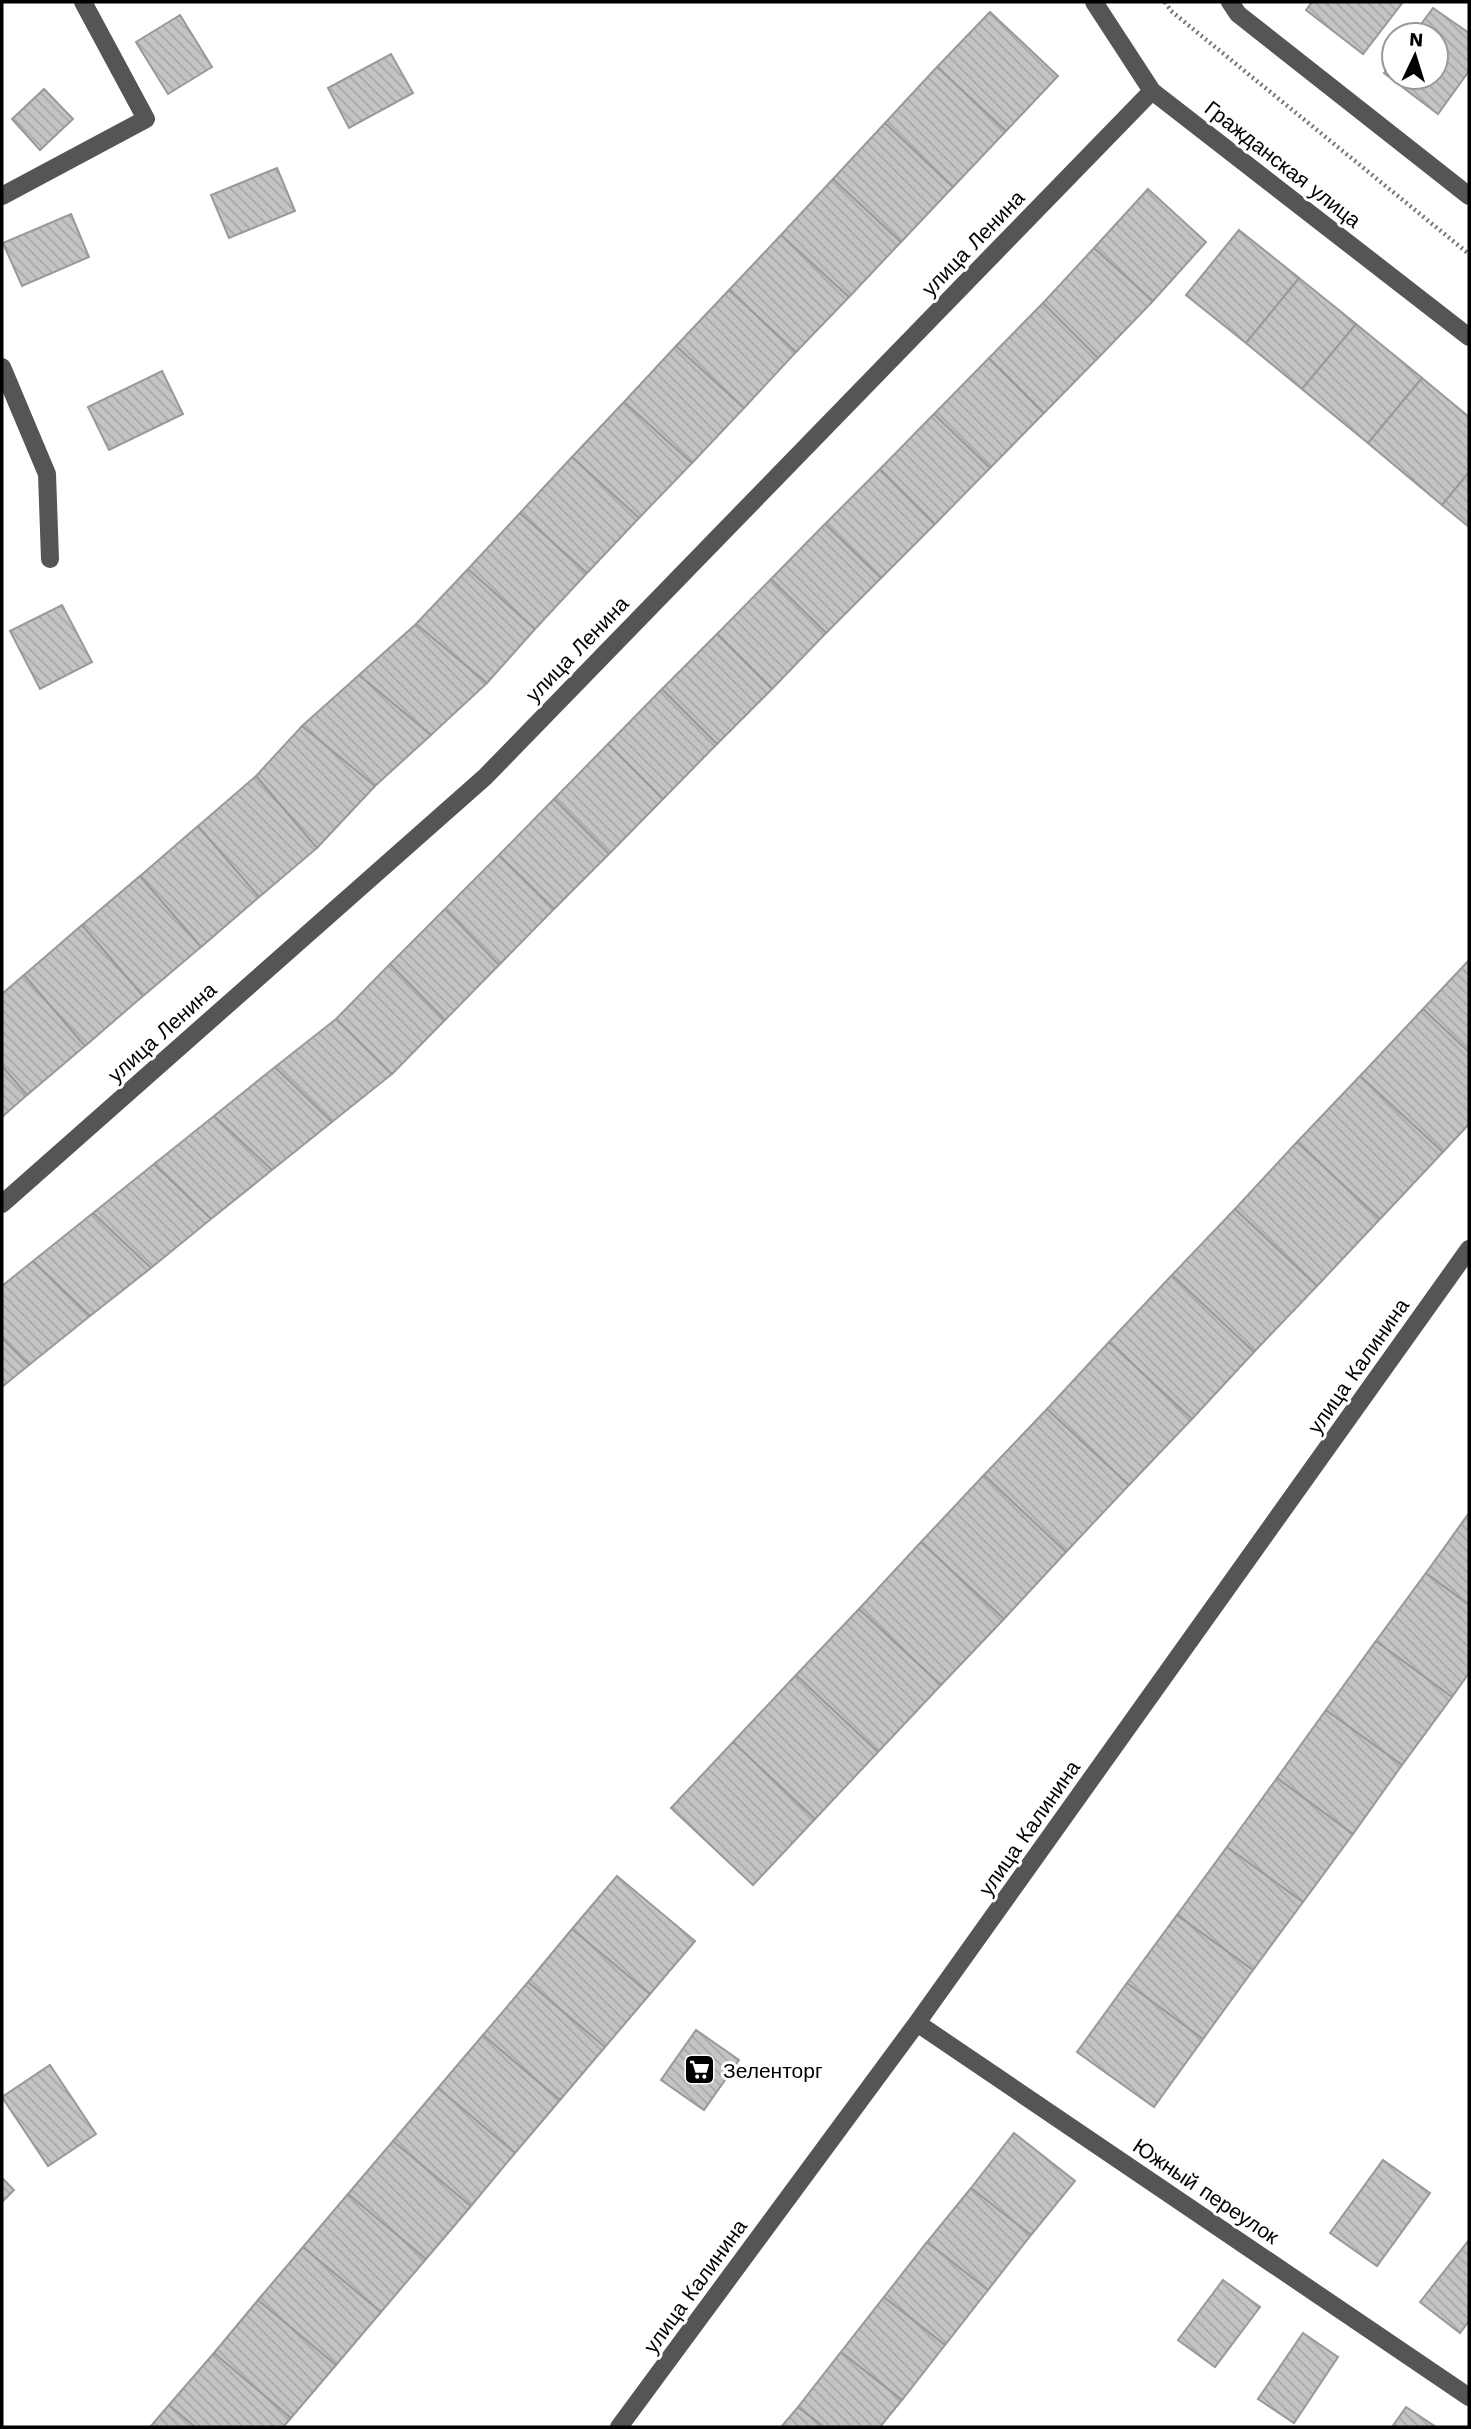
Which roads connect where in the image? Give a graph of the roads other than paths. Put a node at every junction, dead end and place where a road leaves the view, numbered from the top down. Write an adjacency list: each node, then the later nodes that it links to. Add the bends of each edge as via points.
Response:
1 (83, 2): 5 (street, via 146,118)
2 (1094, 2): 4 (street, Гражданская улица)
3 (1230, 2): 6 (street, via 1238,14)
4 (1152, 91): 7 (street, Гражданская улица); 10 (street, улица Ленина, via 485,777)
5 (2, 196)
6 (1469, 196)
7 (1469, 337)
8 (2, 367): 9 (street, via 47,474)
9 (50, 558)
10 (2, 1204)
11 (1469, 1250): 12 (street, улица Калинина)
12 (918, 2023): 13 (street, Южный переулок); 14 (street, улица Калинина)
13 (1469, 2397)
14 (619, 2427)

